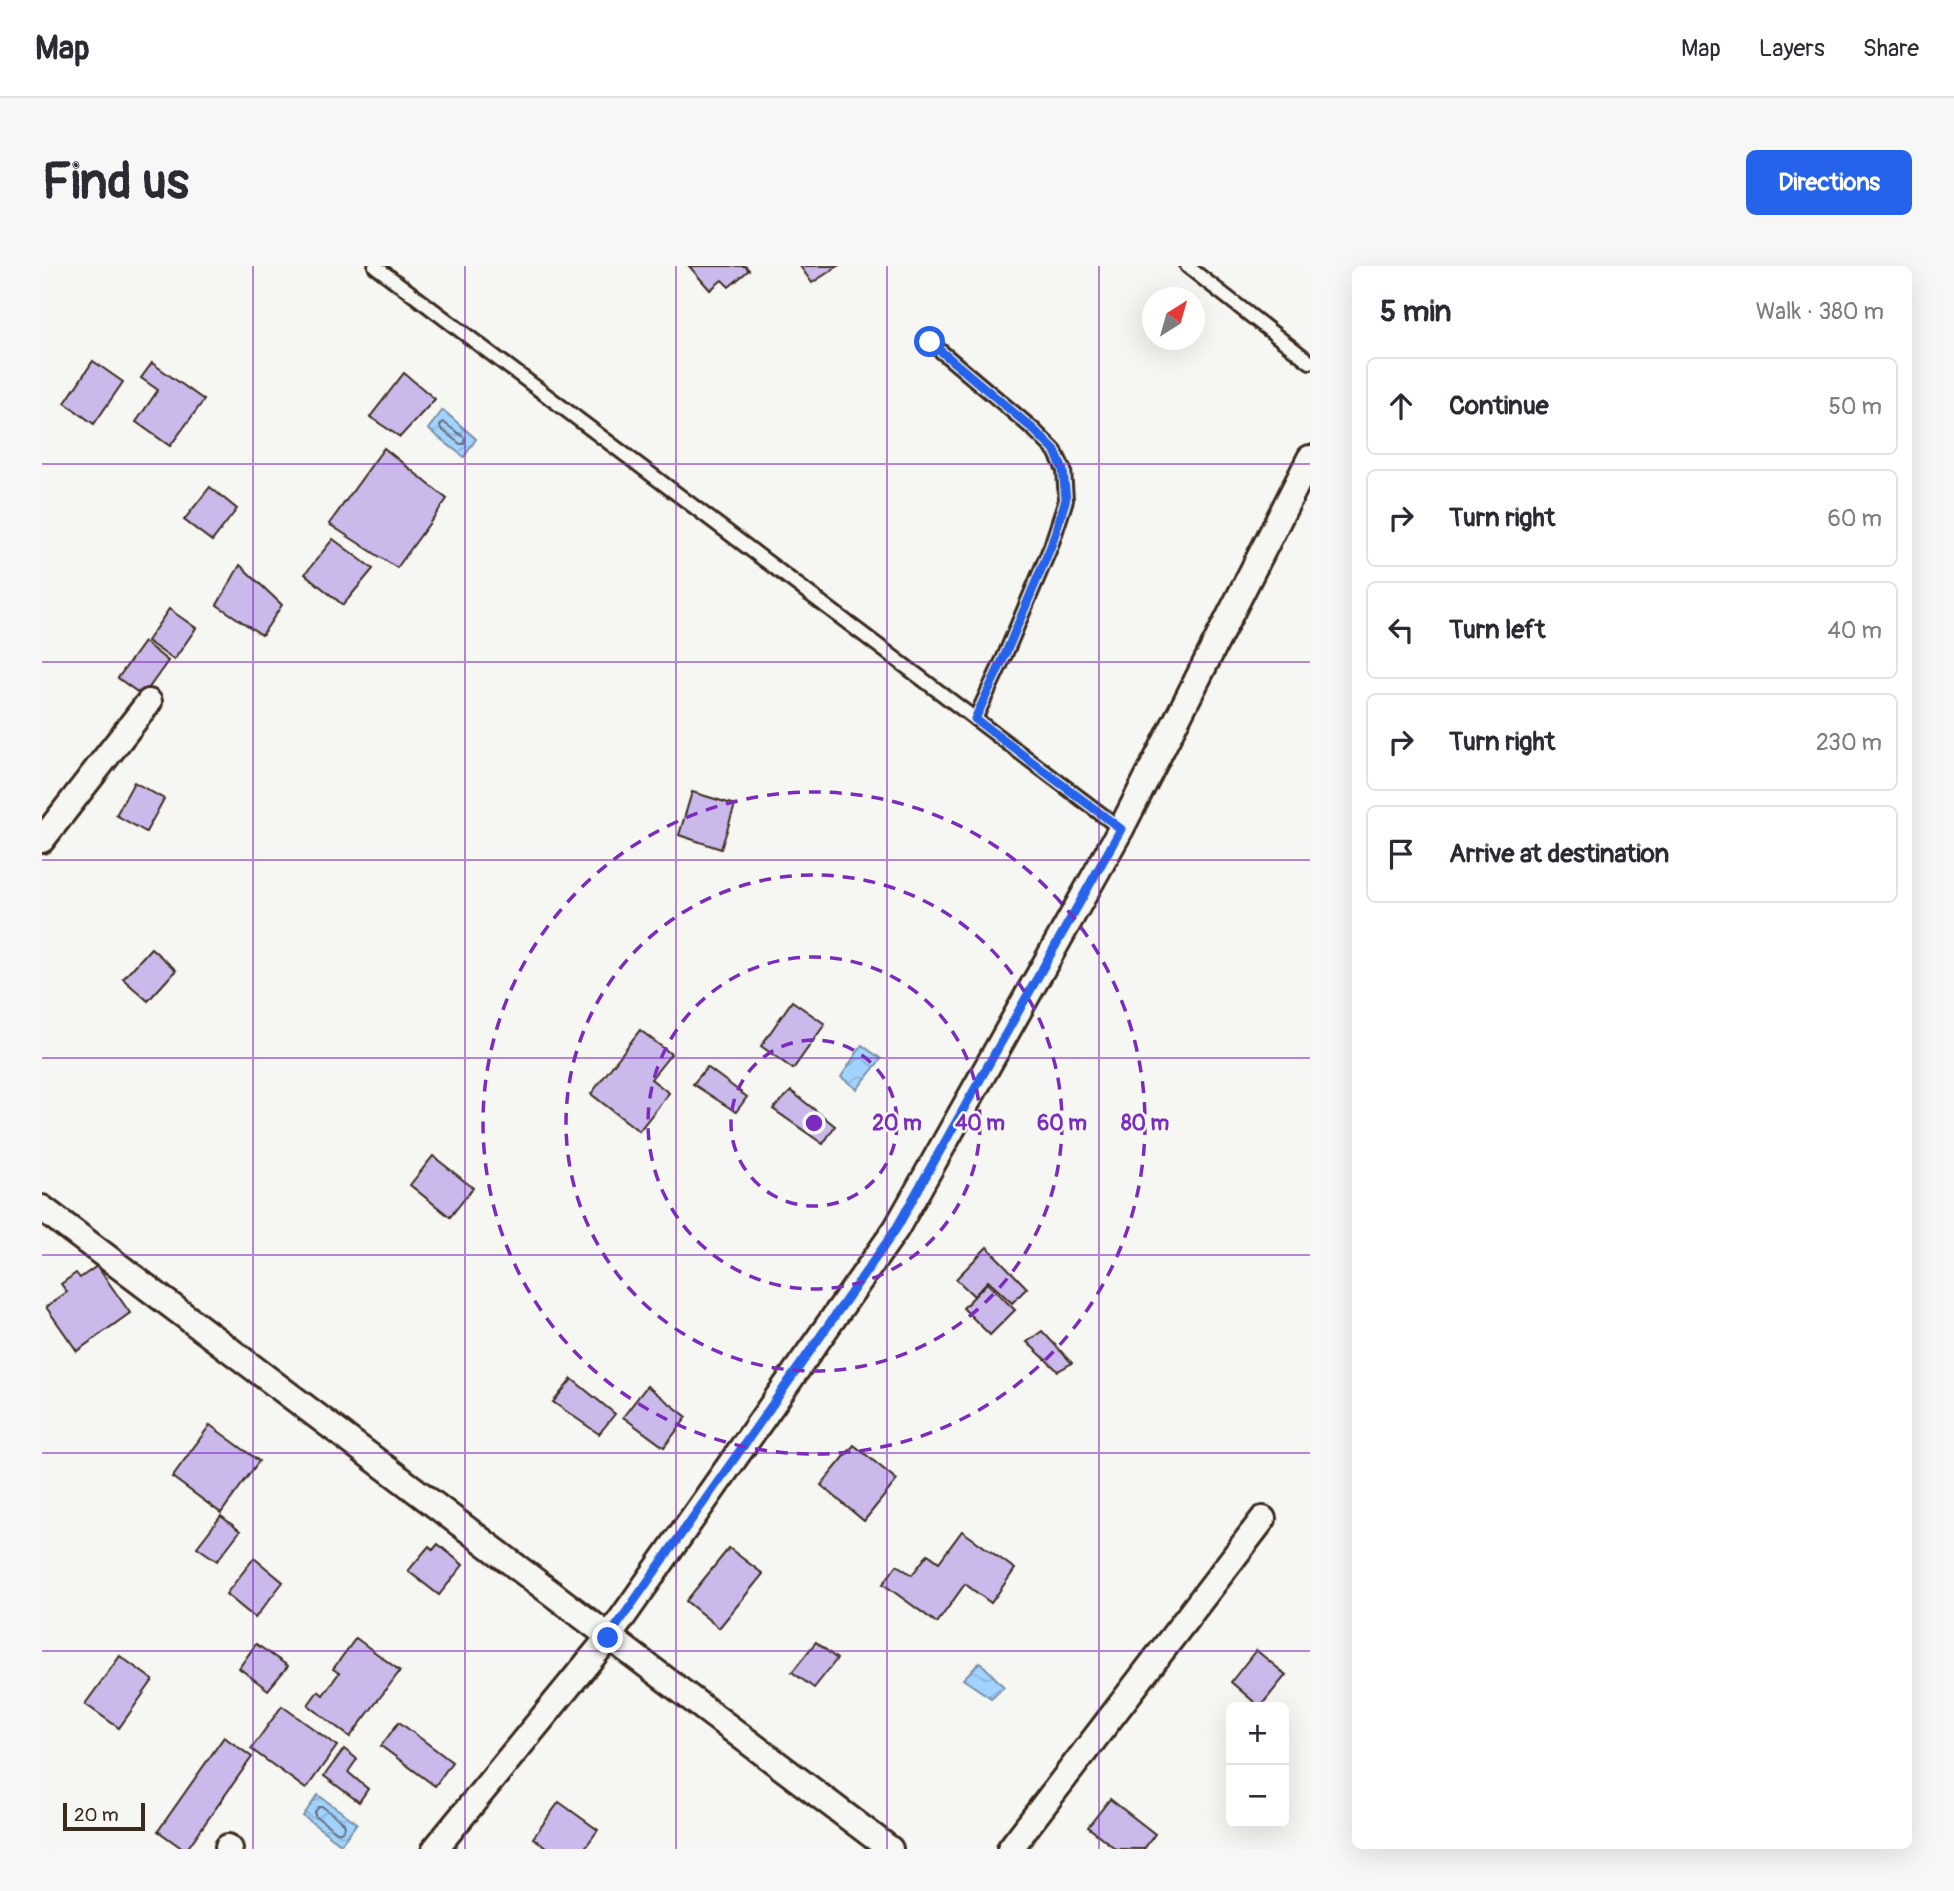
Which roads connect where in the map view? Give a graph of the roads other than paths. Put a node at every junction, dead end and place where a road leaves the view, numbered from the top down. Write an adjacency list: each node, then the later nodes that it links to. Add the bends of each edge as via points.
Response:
1 (375, 266): 7 (lane)
2 (1187, 266): 4 (lane)
3 (930, 342): 7 (lane, via 1033,429 1055,451 1063,470 1066,499 1051,546)
4 (1310, 362)
5 (1310, 458): 8 (street)
6 (149, 702): 9 (street)
7 (975, 719): 8 (lane)
8 (1121, 829): 12 (street, via 896,1229)
9 (42, 840)
10 (42, 1208): 12 (street)
11 (1263, 1519): 15 (street)
12 (608, 1638): 13 (street); 14 (street)
13 (435, 1849)
14 (890, 1849)
15 (1010, 1849)

